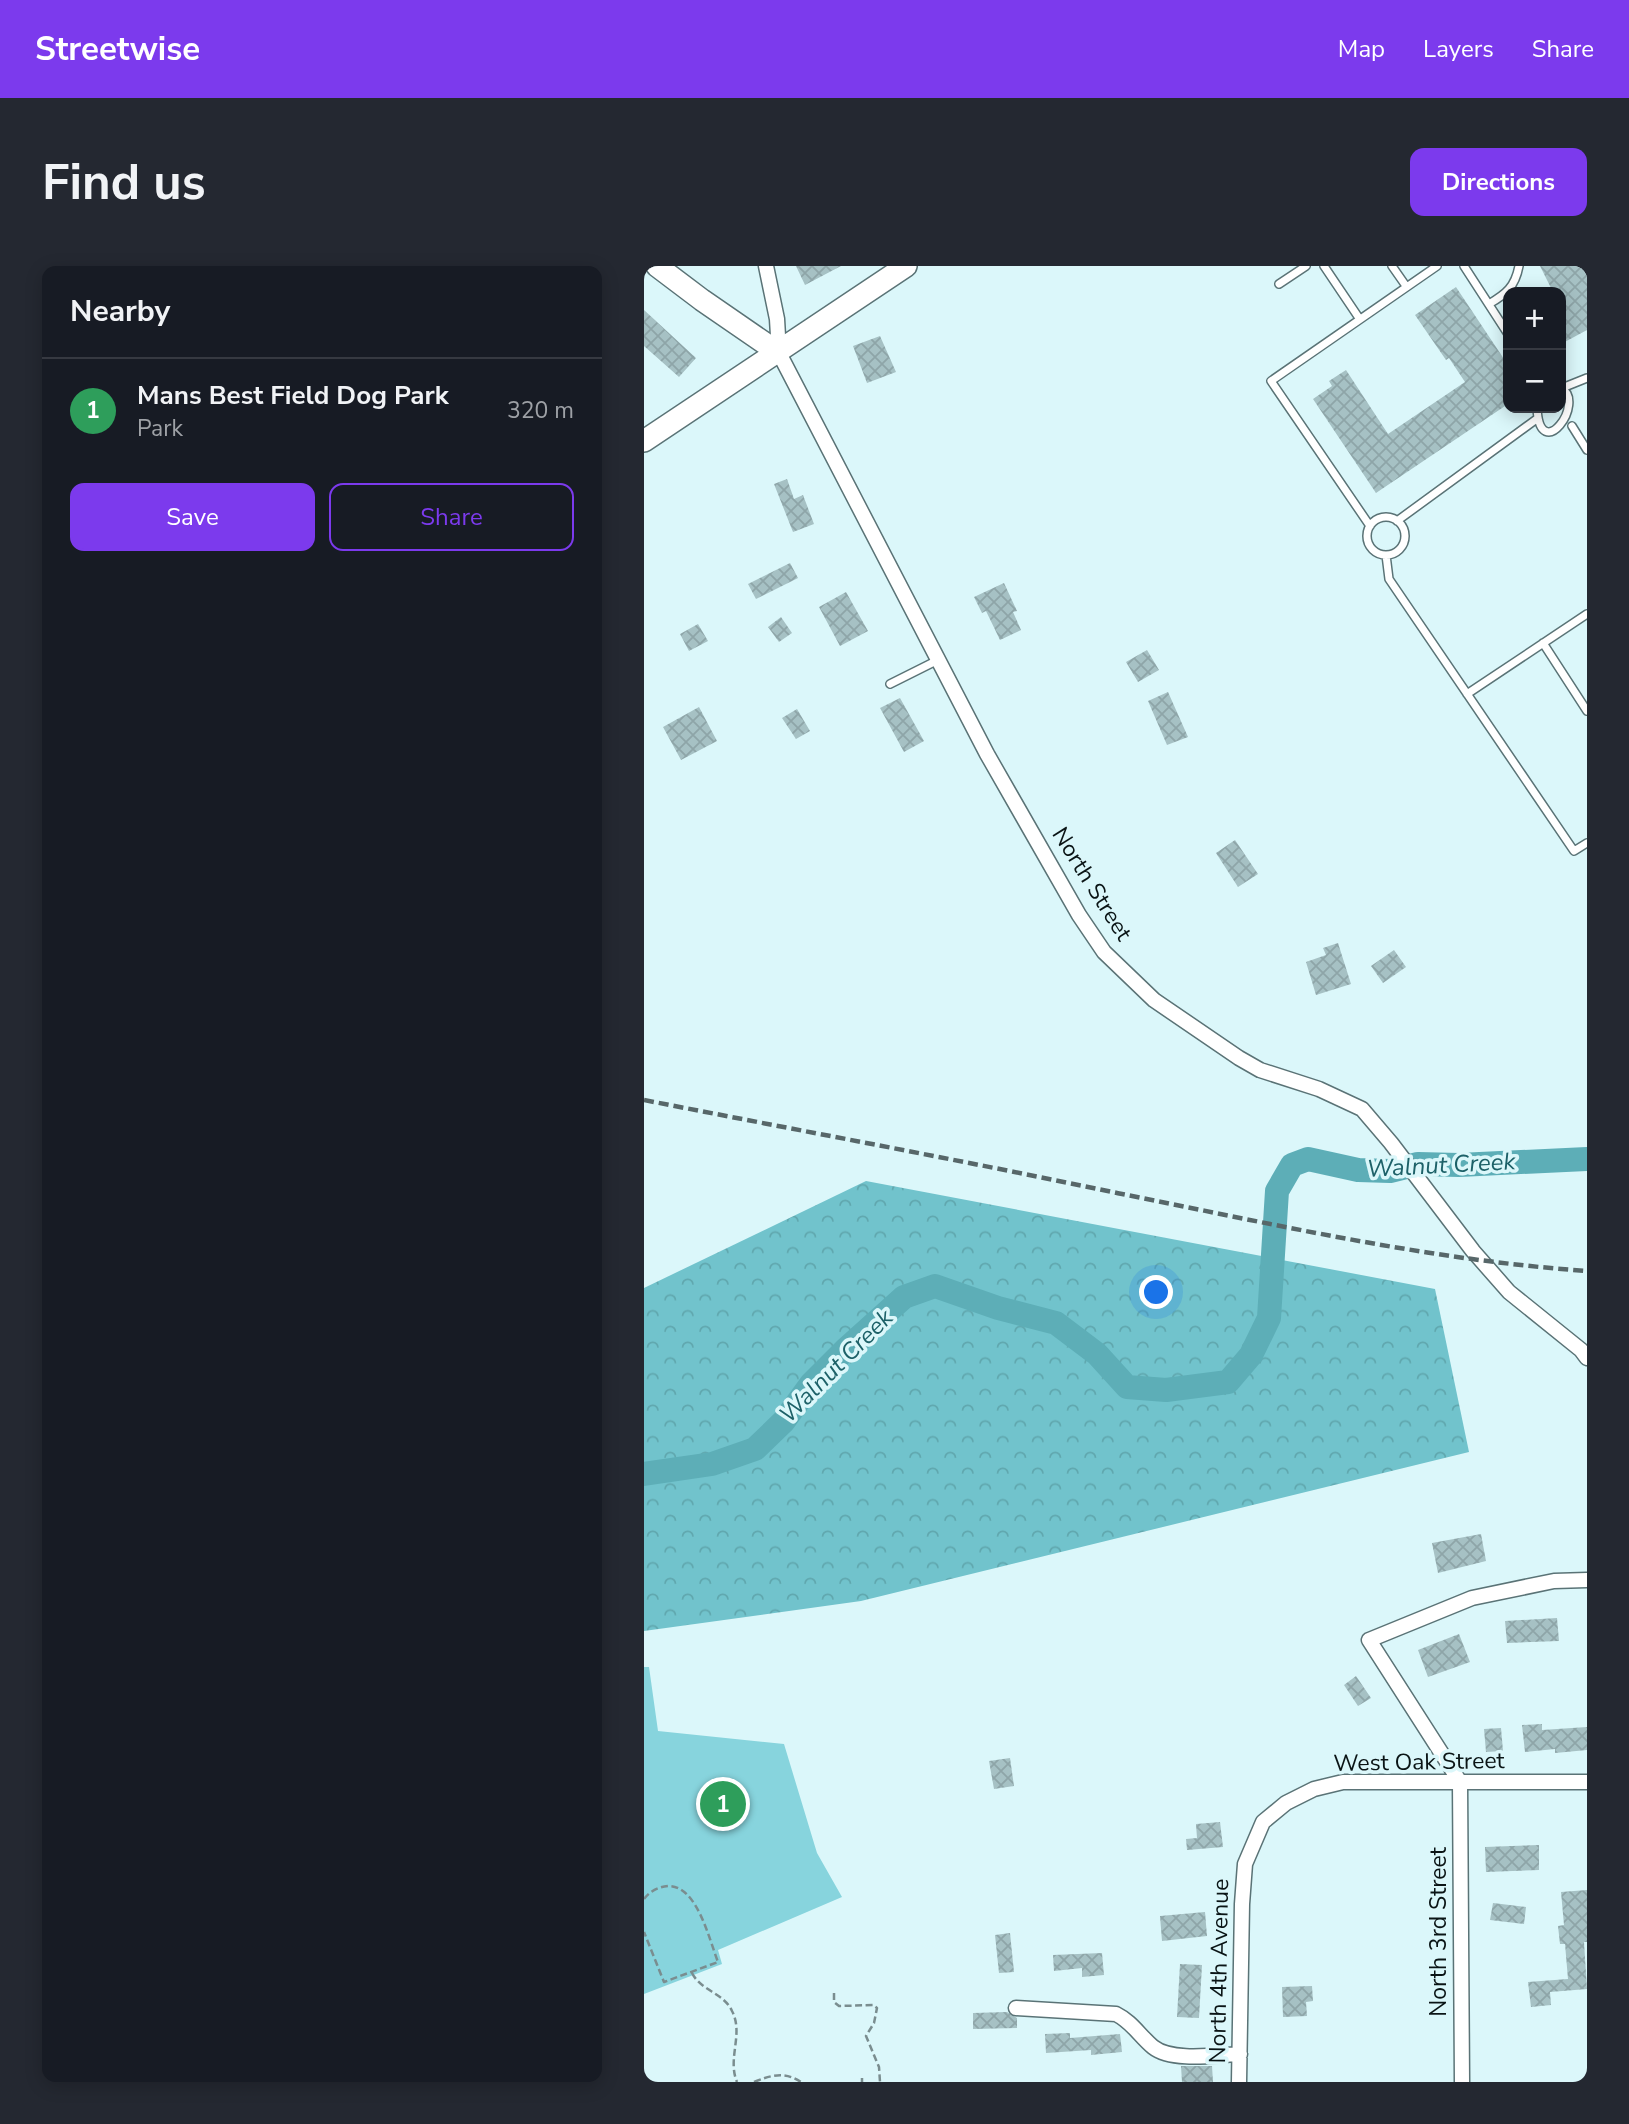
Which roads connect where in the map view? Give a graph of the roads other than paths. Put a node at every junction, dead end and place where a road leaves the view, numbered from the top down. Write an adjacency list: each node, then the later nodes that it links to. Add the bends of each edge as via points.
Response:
1 (657, 266): 15 (street)
2 (766, 266): 15 (street, North Street)
3 (906, 266): 15 (street)
4 (1306, 266): 10 (lane)
5 (1324, 266): 13 (lane)
6 (1392, 266): 11 (lane)
7 (1437, 266): 11 (lane)
8 (1464, 266): 12 (lane)
9 (1519, 266): 12 (lane, via 1517,280 1507,294)
10 (1279, 284)
11 (1406, 286): 13 (lane)
12 (1489, 304): 14 (lane)
13 (1359, 318): 25 (lane, via 1271,381)
14 (1503, 326)
15 (779, 353): 22 (street); 29 (street, North Street)
16 (1587, 377): 17 (lane)
17 (1566, 386)
18 (1566, 390): 19 (lane)
19 (1578, 400)
20 (1537, 413): 21 (lane)
21 (1538, 418): 23 (lane, via 1552,430 1574,424); 24 (lane)
22 (644, 441)
23 (1587, 450)
24 (1397, 520): 25 (lane, via 1385,517); 26 (lane, via 1405,531 1404,543 1397,552)
25 (1370, 526): 26 (lane, via 1368,543 1375,552)
26 (1386, 555): 31 (lane, via 1389,579)
27 (1587, 614): 28 (lane)
28 (1543, 643): 31 (lane); 32 (lane)
29 (938, 659): 30 (lane); 34 (street, North Street, via 994,766 1104,952 1154,1000 1239,1058 1362,1109 1509,1292)
30 (890, 684)
31 (1467, 694): 33 (lane, via 1574,851)
32 (1587, 711)
33 (1587, 842)
34 (1587, 1358)
35 (1587, 1580): 36 (street, via 1554,1581 1472,1598 1369,1640)
36 (1460, 1782): 37 (street, West Oak Street); 38 (street, West Oak Street, via 1343,1782 1286,1802); 42 (street, North 3rd Street)
37 (1587, 1782)
38 (1263, 1822): 40 (street, North 4th Avenue, via 1245,1864)
39 (1016, 2008): 40 (street, via 1116,2014 1156,2049 1181,2056)
40 (1240, 2054): 41 (street, North 4th Avenue)
41 (1239, 2082)
42 (1462, 2082)

